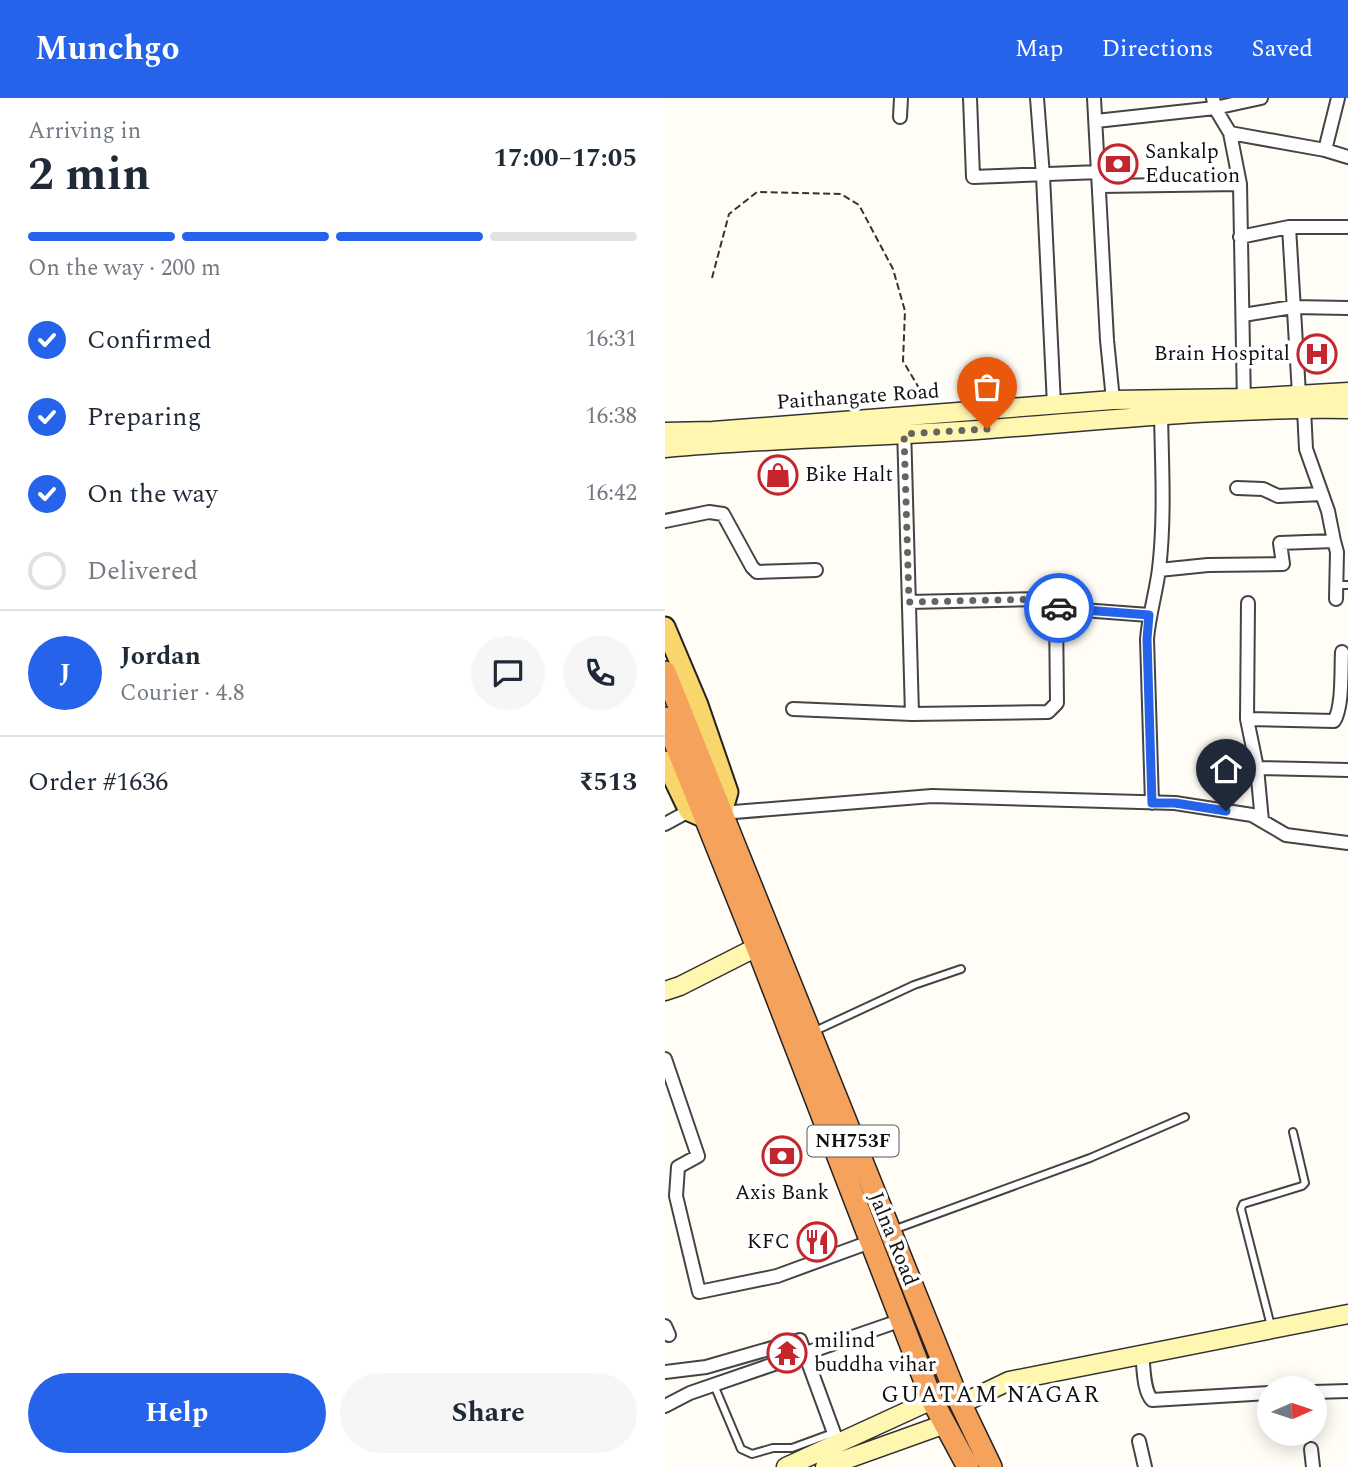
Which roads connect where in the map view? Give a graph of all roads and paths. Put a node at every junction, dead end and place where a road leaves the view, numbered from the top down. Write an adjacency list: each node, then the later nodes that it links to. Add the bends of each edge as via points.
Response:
1 (901, 98): 8 (street)
2 (971, 98): 14 (street, via 973,177)
3 (1037, 98): 14 (street)
4 (1094, 98): 9 (street)
5 (1261, 98): 7 (street)
6 (1338, 98): 11 (street)
7 (1214, 103): 9 (street); 10 (street)
8 (900, 117)
9 (1096, 121): 13 (street)
10 (1230, 133): 11 (street); 15 (street)
11 (1325, 150): 12 (street)
12 (1348, 156)
13 (1099, 172): 14 (street); 16 (street)
14 (1043, 176): 27 (street)
15 (1240, 184): 16 (street); 19 (street)
16 (1100, 186): 25 (street)
17 (1289, 227): 18 (street); 19 (street); 21 (street)
18 (1348, 227)
19 (1240, 237): 23 (street)
20 (712, 278): 31 (path, via 729,215 757,192 841,194 859,205 893,269 905,311 903,361 922,393)
21 (1293, 307): 22 (street); 23 (street); 26 (street)
22 (1348, 308)
23 (1243, 315): 28 (street)
24 (1348, 392): 26 (street, Paithangate Road)
25 (1113, 400): 27 (street, Paithangate Road); 28 (street, Paithangate Road)
26 (1301, 401): 28 (street, Paithangate Road); 29 (street, Paithangate Road); 35 (street, via 1306,449)
27 (1055, 405): 31 (street, Paithangate Road)
28 (1244, 405): 30 (street, Paithangate Road)
29 (1348, 409)
30 (1161, 415): 31 (street, Paithangate Road); 39 (street)
31 (907, 422): 32 (street, Paithangate Road); 33 (street, Paithangate Road); 42 (street)
32 (665, 432)
33 (665, 448)
34 (1237, 488): 35 (street, via 1278,495)
35 (1322, 495): 37 (street)
36 (665, 521): 38 (street, via 709,512 723,514 757,572)
37 (1334, 541): 39 (street, via 1280,543 1283,564); 40 (street)
38 (816, 570)
39 (1159, 570): 45 (street)
40 (1343, 585): 41 (street)
41 (1336, 599)
42 (909, 602): 44 (street, via 1044,599); 50 (street)
43 (1248, 603): 52 (street)
44 (1056, 608): 45 (street); 50 (street, via 1057,703 1048,712)
45 (1149, 615): 56 (street)
46 (665, 627): 57 (main road, via 728,792)
47 (1342, 652): 52 (street, via 1334,721)
48 (665, 672): 57 (highway, NH753F)
49 (793, 709): 50 (street)
50 (912, 713)
51 (665, 718): 57 (highway, NH753F)
52 (1247, 719): 54 (street)
53 (665, 761): 57 (main road)
54 (1257, 768): 55 (street); 58 (street)
55 (1348, 770)
56 (1152, 803): 57 (street, via 932,796); 58 (street, via 1252,815)
57 (705, 814): 59 (street); 61 (highway, Jalna Road / NH753F); 64 (highway, Jalna Road / NH753F)
58 (1262, 821): 60 (street, via 1286,835)
59 (665, 824)
60 (1348, 843)
61 (757, 947): 63 (street); 69 (highway, Jalna Road / NH753F)
62 (961, 969): 64 (lane, via 914,985)
63 (665, 991)
64 (810, 1033): 68 (highway, Jalna Road / NH753F)
65 (666, 1064): 69 (street, via 698,1156 678,1167 676,1196 699,1292 777,1276)
66 (1185, 1117): 68 (lane, via 1090,1158)
67 (1293, 1132): 72 (lane, via 1305,1183 1243,1204 1241,1209)
68 (890, 1231): 81 (highway, Jalna Road / NH753F)
69 (870, 1242): 71 (highway, Jalna Road / NH753F)
70 (1348, 1314): 72 (street)
71 (902, 1320): 73 (street); 80 (highway, Jalna Road / NH753F)
72 (1271, 1327): 74 (street)
73 (806, 1354): 75 (street, via 800,1340 706,1367); 76 (street); 84 (street)
74 (1142, 1354): 79 (street, via 1152,1401); 81 (street, via 1009,1381)
75 (665, 1372)
76 (714, 1385): 82 (street); 84 (lane, via 746,1452)
77 (1348, 1391): 78 (street)
78 (1327, 1392)
79 (1257, 1394)
80 (932, 1400): 83 (highway, Jalna Road / NH753F); 84 (street)
81 (961, 1404): 90 (highway, Jalna Road / NH753F)
82 (665, 1406)
83 (945, 1424): 88 (street); 89 (highway, Jalna Road / NH753F)
84 (836, 1438): 87 (street)
85 (1139, 1441): 91 (street)
86 (1311, 1449): 92 (street)
87 (786, 1467)
88 (825, 1467)
89 (968, 1467)
90 (991, 1467)
91 (1145, 1467)
92 (1313, 1467)

